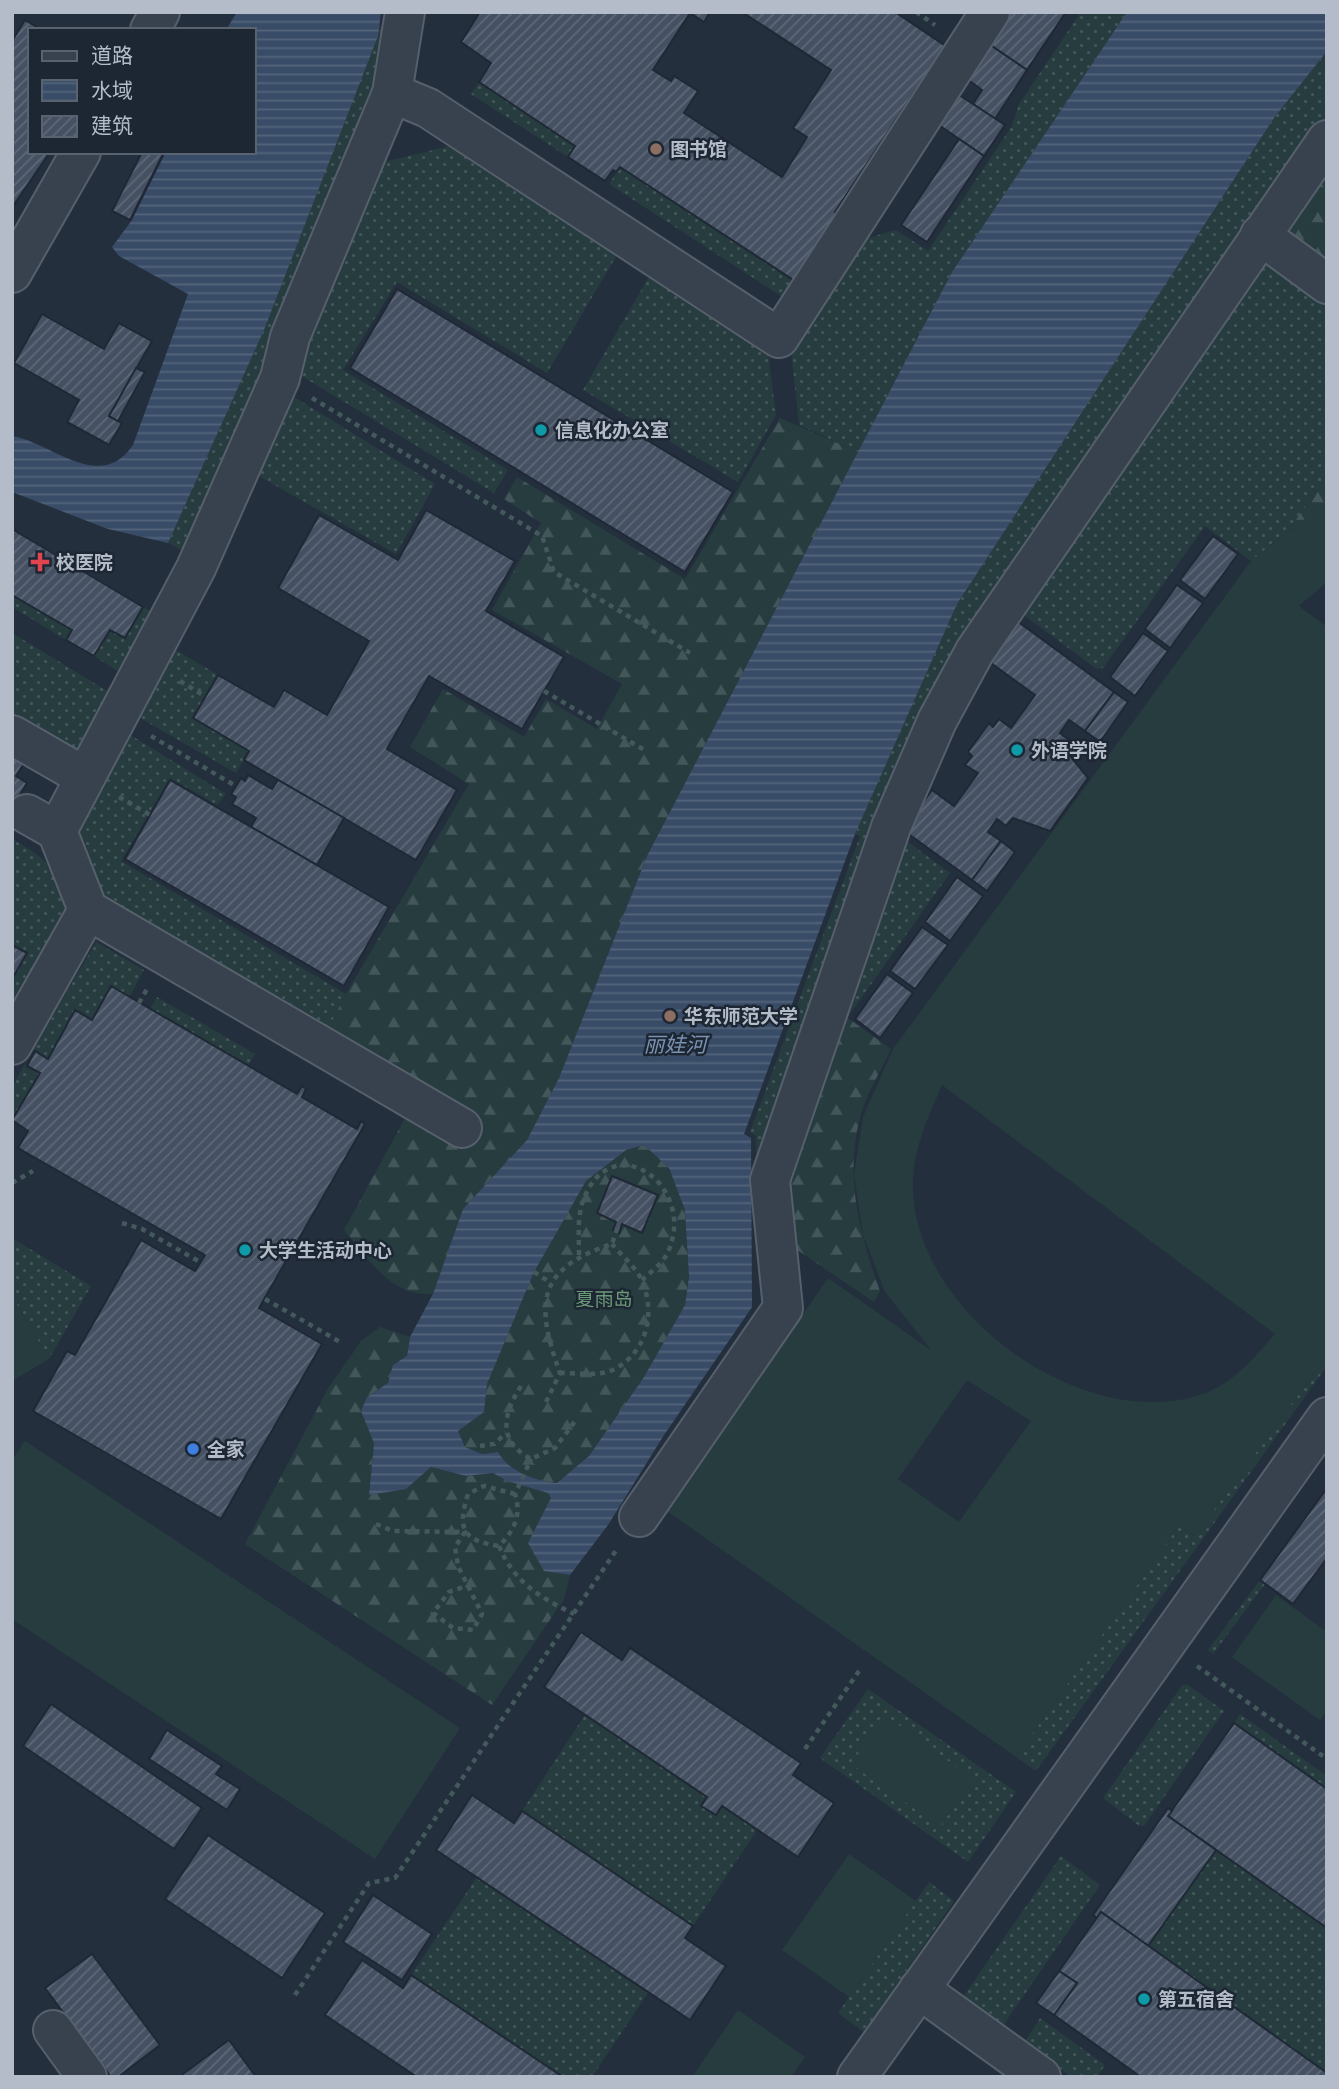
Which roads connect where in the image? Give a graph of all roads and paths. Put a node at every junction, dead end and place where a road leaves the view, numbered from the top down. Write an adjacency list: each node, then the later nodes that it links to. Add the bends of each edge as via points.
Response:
1 (160, 12): 4 (lane)
2 (990, 12): 5 (lane, via 779,338 428,108)
3 (399, 15): 5 (lane)
4 (151, 28)
5 (391, 93): 11 (lane, via 290,337)
6 (1327, 140): 8 (lane)
7 (79, 154): 9 (lane)
8 (1260, 235): 10 (lane); 43 (lane, via 975,651 937,721 891,827 770,1180 783,1308)
9 (12, 273)
10 (1327, 284)
11 (280, 378): 12 (path, via 542,536 554,572); 14 (lane, via 196,568)
12 (690, 653)
13 (544, 691): 16 (path)
14 (117, 716): 17 (lane); 18 (path)
15 (12, 735): 17 (lane)
16 (646, 751)
17 (86, 777): 19 (lane, via 42,823)
18 (234, 785)
19 (88, 910): 20 (lane); 21 (lane)
20 (12, 1045)
21 (462, 1128)
22 (33, 1171): 23 (path)
23 (12, 1183)
24 (122, 1223): 28 (path, via 142,1229)
25 (619, 1223): 26 (path)
26 (612, 1244): 27 (path); 30 (path)
27 (579, 1255): 30 (path, via 583,1200 595,1180 614,1166 640,1166 659,1180 675,1219 667,1254); 31 (path)
28 (200, 1262)
29 (534, 1272): 31 (path)
30 (642, 1280): 34 (path, via 649,1325 637,1351 614,1370)
31 (551, 1283): 34 (path, via 543,1315)
32 (265, 1299): 33 (path)
33 (342, 1343)
34 (560, 1373): 36 (path)
35 (521, 1386): 39 (path, via 508,1412)
36 (546, 1402)
37 (1327, 1417): 49 (lane)
38 (576, 1420): 41 (path, via 555,1448)
39 (506, 1433): 40 (path, via 494,1444); 41 (path, via 517,1451)
40 (480, 1446)
41 (531, 1458): 42 (path)
42 (515, 1494): 45 (path, via 484,1486 468,1494 461,1517); 46 (path, via 519,1507 513,1532)
43 (639, 1517): 48 (path)
44 (376, 1524): 45 (path, via 393,1531)
45 (465, 1532): 46 (path, via 478,1542); 47 (path, via 455,1547)
46 (499, 1546): 48 (path, via 522,1584)
47 (466, 1587): 47 (path, via 449,1592 433,1613 453,1628 473,1630 482,1614)
48 (574, 1614): 54 (path, via 395,1878 369,1883)
49 (1164, 1642): 52 (path); 53 (lane)
50 (859, 1671): 51 (path)
51 (805, 1749)
52 (1327, 1759)
53 (919, 1989): 57 (lane); 58 (lane)
54 (295, 1995)
55 (53, 2030): 56 (lane)
56 (87, 2077)
57 (857, 2077)
58 (1041, 2077)

